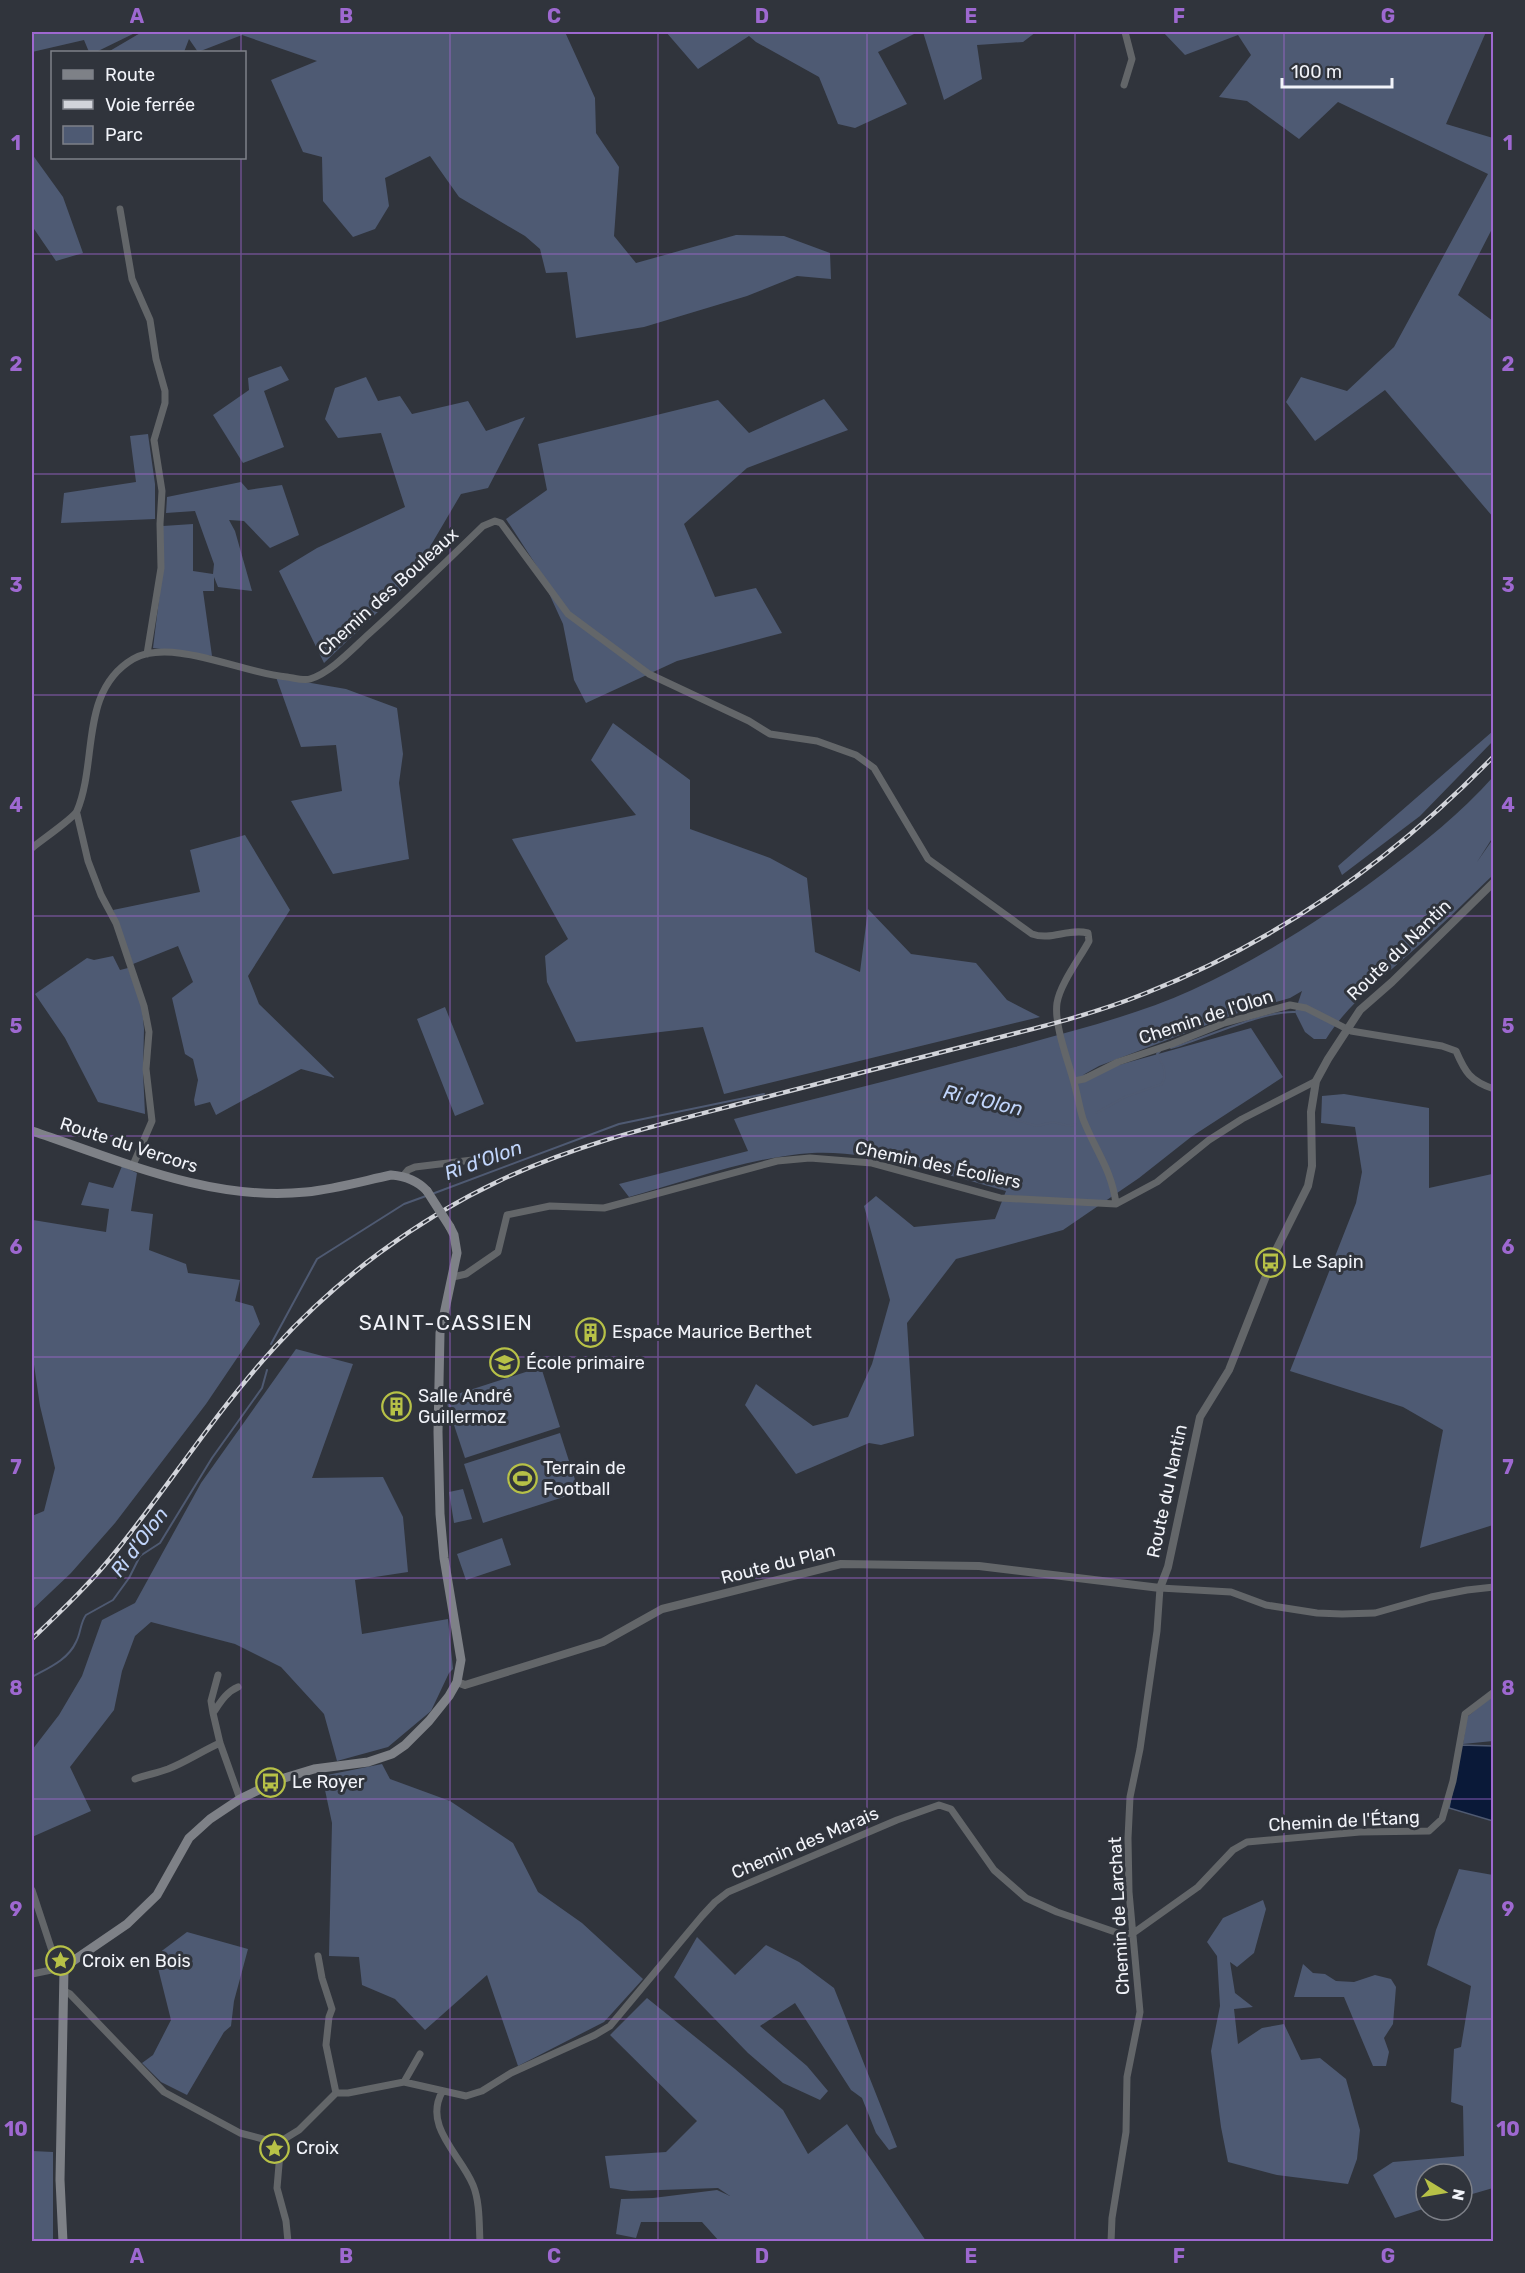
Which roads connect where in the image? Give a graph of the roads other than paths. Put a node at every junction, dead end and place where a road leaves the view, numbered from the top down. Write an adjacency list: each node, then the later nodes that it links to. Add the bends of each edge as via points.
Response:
1 (1125, 32): 2 (street, via 1132,58)
2 (1124, 85)
3 (120, 209): 4 (street, via 132,279 150,320 165,392 154,440 162,492 161,568)
4 (147, 654): 5 (street, Chemin des Bouleaux, via 133,659 107,682 99,699); 9 (street, Chemin des Bouleaux, via 175,652 269,676 309,679 338,662 483,526 501,523 568,614 649,674 770,734 817,741 856,755 878,773 928,859 1032,934 1042,938 1079,931 1089,933 1089,941 1057,1001 1063,1047)
5 (77, 814): 6 (street); 14 (street, via 88,861 116,923 149,1032 146,1069 152,1121)
6 (32, 848)
7 (1494, 882): 8 (street, Route du Nantin, via 1360,1010)
8 (1347, 1029): 9 (street, Chemin de l'Olon, via 1306,1008 1290,1005 1224,1023); 10 (street, Route du Nantin); 11 (street, Chemin de l'Olon, via 1456,1051 1466,1073)
9 (1074, 1081): 16 (street, via 1083,1119 1109,1172)
10 (1316, 1082): 16 (street, via 1209,1140 1157,1182); 19 (street, Route du Nantin, via 1308,1186 1277,1248 1229,1370 1200,1417 1168,1568)
11 (1494, 1089)
12 (32, 1131): 14 (main road, Route du Vercors)
13 (489, 1158): 15 (street, via 415,1167)
14 (134, 1165): 15 (main road, Route du Vercors, via 197,1184 259,1192 304,1193 391,1175)
15 (404, 1176): 17 (main road, bridge, via 427,1191 454,1234 457,1253)
16 (1116, 1204): 17 (street, Chemin des Écoliers, via 1000,1198 872,1163 810,1158 777,1161 604,1208 550,1206 507,1215 498,1252 466,1274)
17 (453, 1276): 21 (main road, via 438,1349 438,1432 444,1558 461,1660)
18 (1494, 1587): 19 (street, via 1431,1597 1375,1613 1342,1614 1266,1605 1230,1592)
19 (1160, 1588): 21 (street, Route du Plan, via 979,1566 841,1564 662,1609 603,1642 465,1685); 29 (street, Chemin de Larchat, via 1157,1631 1130,1797)
20 (218, 1675): 24 (street, via 211,1701)
21 (457, 1682): 27 (main road, via 429,1721 392,1754 295,1774)
22 (238, 1687): 24 (street, via 222,1699)
23 (1494, 1692): 29 (street, Chemin de l'Étang, via 1465,1714 1442,1819 1429,1831 1360,1832 1247,1842 1233,1850 1197,1887)
24 (213, 1713): 25 (street)
25 (220, 1743): 26 (street, via 196,1757); 27 (street)
26 (135, 1779)
27 (240, 1799): 31 (main road, via 189,1838 157,1895 143,1909)
28 (32, 1890): 31 (street)
29 (1132, 1934): 36 (street, Chemin des Marais, via 1118,1933 1026,1898 994,1870 951,1809 939,1805 729,1892 702,1916 610,2026 482,2091 466,2096); 42 (street, Chemin de Larchat, via 1140,2012 1127,2077 1126,2132)
30 (318, 1956): 37 (street, via 332,2009 326,2045)
31 (61, 1969): 32 (street); 33 (main road)
32 (32, 1974)
33 (64, 1991): 38 (street, via 164,2092 240,2133); 39 (main road, via 60,2180)
34 (420, 2054): 35 (street)
35 (404, 2082): 36 (street, Chemin des Marais); 37 (street)
36 (442, 2092): 41 (street, via 437,2113 439,2129 473,2186)
37 (336, 2093): 38 (street, via 299,2130)
38 (281, 2141): 40 (street, via 277,2188)
39 (63, 2241)
40 (288, 2241)
41 (480, 2241)
42 (1111, 2241)

